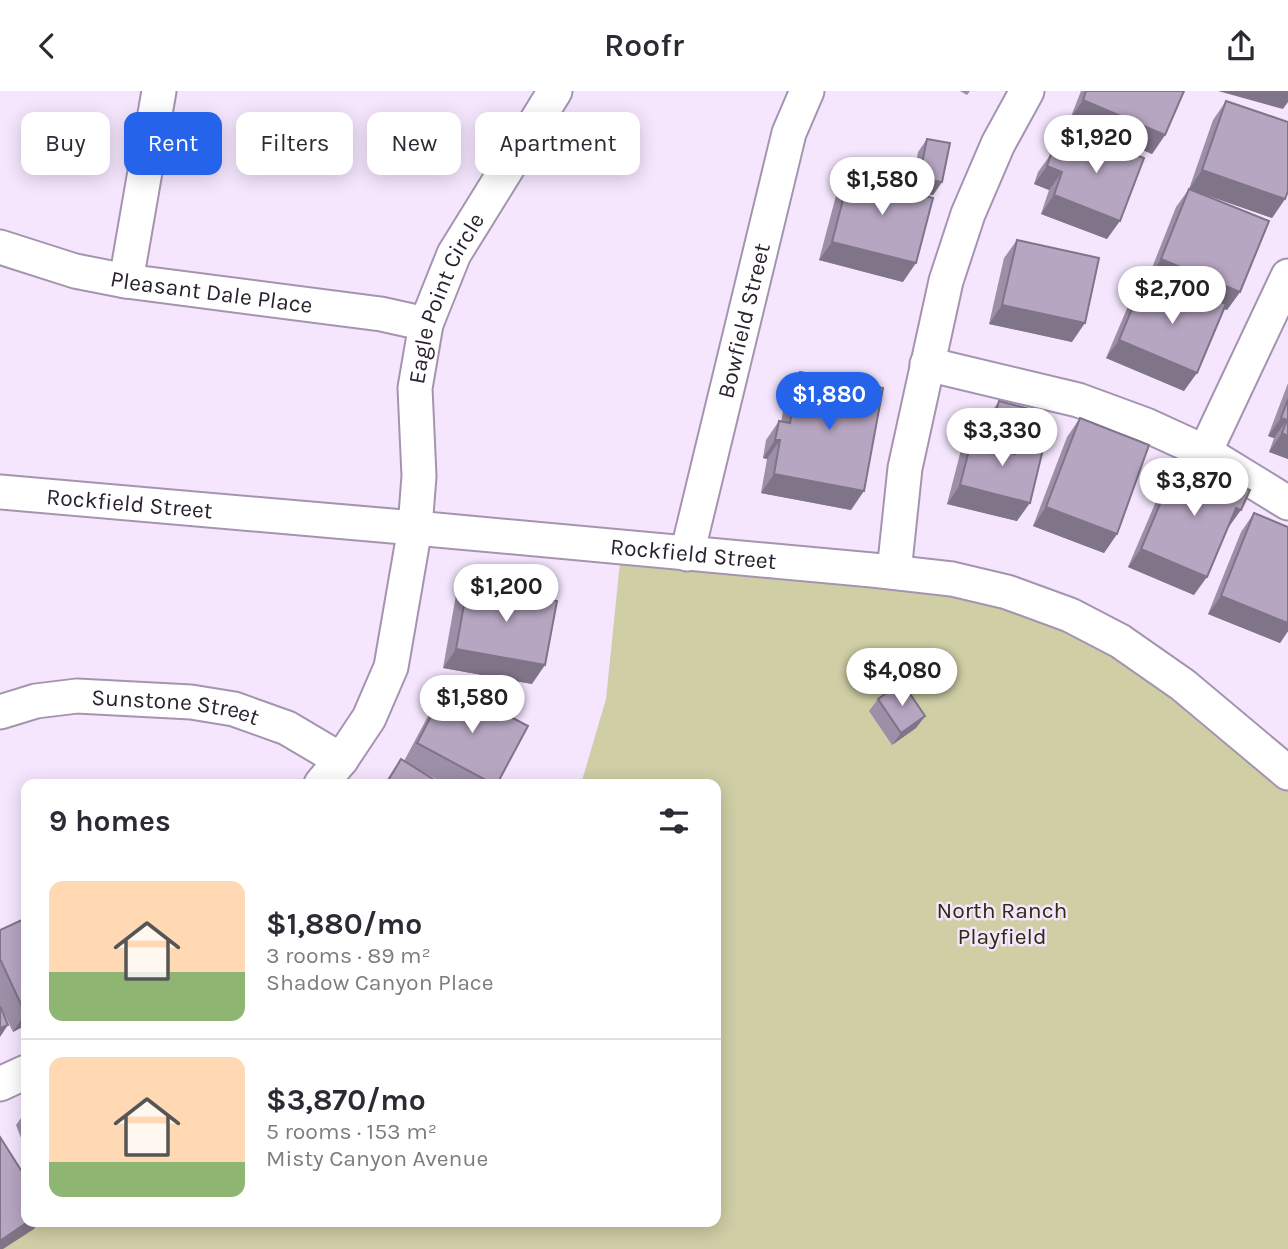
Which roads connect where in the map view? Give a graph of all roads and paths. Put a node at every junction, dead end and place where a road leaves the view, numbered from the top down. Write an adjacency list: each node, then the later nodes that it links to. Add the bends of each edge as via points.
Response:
1 (159, 91): 7 (street)
2 (555, 91): 8 (street, Eagle Point Circle, via 454,254)
3 (807, 91): 14 (street, Bowfield Street, via 789,133)
4 (1027, 91): 9 (street, via 968,214 946,281)
5 (0, 247): 7 (street, Pleasant Dale Place, via 75,271)
6 (1288, 276): 10 (street)
7 (126, 281): 8 (street, Pleasant Dale Place, via 381,314)
8 (426, 324): 13 (street, Eagle Point Circle, via 415,388 419,476)
9 (927, 364): 10 (street, via 1078,400); 15 (street, via 905,468)
10 (1206, 452): 12 (street)
11 (0, 492): 13 (street, Rockfield Street)
12 (1288, 503)
13 (415, 529): 14 (street, Rockfield Street); 17 (street, Eagle Point Circle, via 391,667 369,718)
14 (687, 554): 15 (street, Rockfield Street)
15 (894, 572): 18 (street, Rockfield Street, via 1007,592 1080,620 1120,641 1183,685)
16 (0, 712): 17 (street, Sunstone Street, via 77,696 234,709 287,728)
17 (331, 772)
18 (1288, 772)
19 (21, 1074): 20 (street)
20 (0, 1084)

